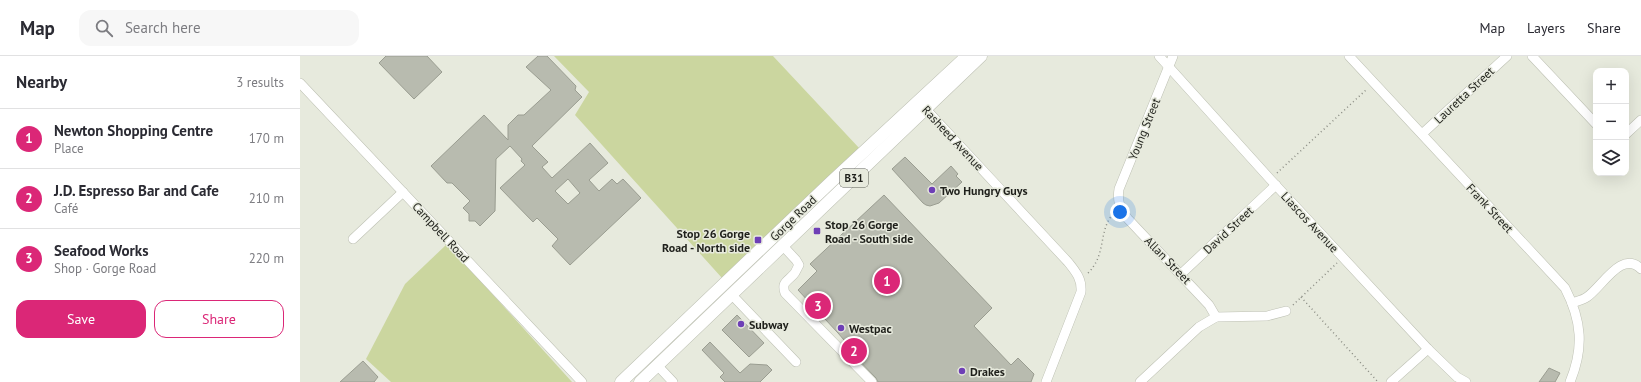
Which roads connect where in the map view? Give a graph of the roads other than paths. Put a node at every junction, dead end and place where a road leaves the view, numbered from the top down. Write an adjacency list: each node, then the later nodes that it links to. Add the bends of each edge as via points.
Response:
1 (967, 56): 10 (main road, Gorge Road / B31)
2 (981, 56): 10 (main road, Gorge Road / B31)
3 (1159, 56): 8 (street, Liascos Avenue)
4 (1173, 56): 8 (street, Young Street)
5 (1349, 56): 14 (street, Frank Street)
6 (1506, 56): 14 (street, Lauretta Street)
7 (1532, 56): 12 (street)
8 (1169, 67): 15 (street, Liascos Avenue); 17 (street, Young Street, via 1119,189)
9 (300, 83): 16 (street, Campbell Road)
10 (922, 105): 18 (main road, Gorge Road / B31); 20 (main road, Gorge Road / B31); 36 (street, Rasheed Avenue, via 1078,274 1081,292)
11 (1641, 120): 13 (street)
12 (1593, 121)
13 (1629, 131)
14 (1422, 134): 25 (street, Frank Street, via 1565,288)
15 (1273, 182): 22 (street, David Street); 28 (street, Liascos Avenue)
16 (403, 192): 19 (street); 31 (street, Campbell Road)
17 (1119, 204): 22 (street, Allan Street, via 1128,218)
18 (781, 230): 20 (main road); 24 (main road, Gorge Road / B31)
19 (353, 239)
20 (783, 246): 23 (main road, Gorge Road / B31); 35 (street, via 799,265 795,274 784,283 785,292)
21 (1641, 269): 25 (street, via 1627,262 1619,266 1586,297)
22 (1181, 274): 27 (street, Allan Street, via 1210,304)
23 (732, 295): 24 (main road); 29 (main road, Gorge Road / B31); 30 (street)
24 (712, 296): 29 (main road, Gorge Road / B31)
25 (1572, 303): 40 (street, Frank Street, via 1578,321 1580,345)
26 (1286, 311): 27 (street, via 1267,316)
27 (1216, 317): 37 (street, via 1199,327)
28 (1428, 348): 38 (street); 39 (street, Liascos Avenue, via 1457,377)
29 (653, 361): 32 (main road, Gorge Road / B31); 33 (main road, Gorge Road / B31); 34 (street)
30 (796, 362)
31 (582, 382)
32 (622, 382)
33 (640, 382)
34 (673, 382)
35 (872, 382)
36 (1046, 382)
37 (1140, 382)
38 (1391, 382)
39 (1466, 382)
40 (1570, 382)

